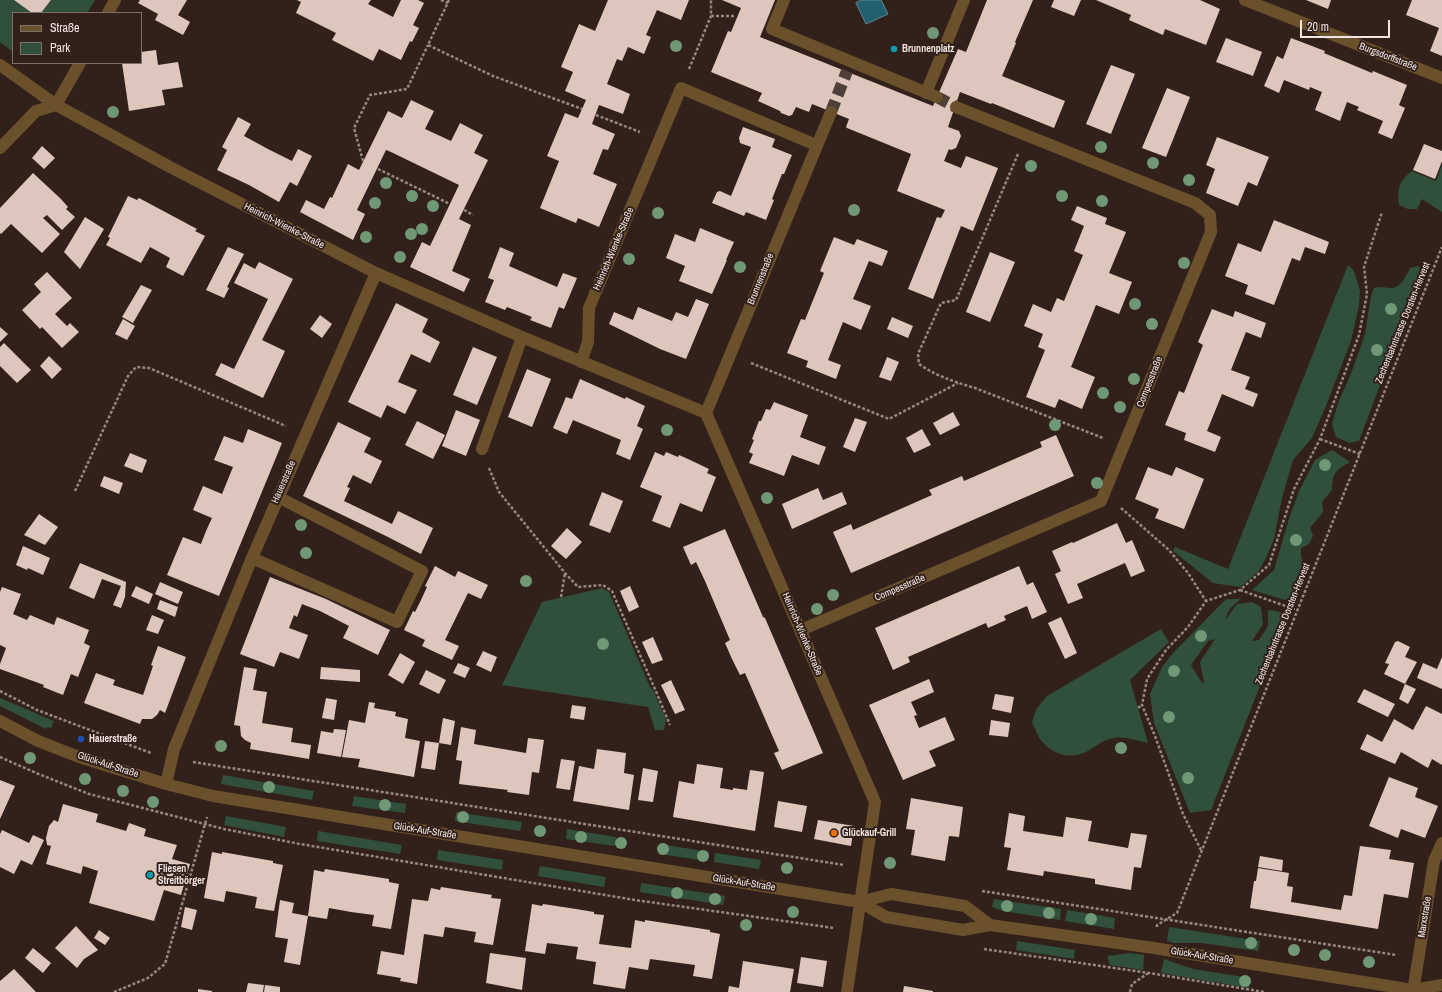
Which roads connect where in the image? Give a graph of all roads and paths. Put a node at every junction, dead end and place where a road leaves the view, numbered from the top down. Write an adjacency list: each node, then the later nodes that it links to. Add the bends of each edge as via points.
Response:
1 (115, 0): 8 (street)
2 (441, 0): 7 (path)
3 (711, 0): 9 (path)
4 (784, 0): 5 (street, via 772,29 849,66 932,95)
5 (964, 0)
6 (1250, 1): 14 (street, Burgsdorffstraße)
7 (449, 2): 11 (path)
8 (109, 12)
9 (711, 16): 10 (path); 15 (path)
10 (736, 16)
11 (428, 45): 18 (path, via 492,76); 25 (path, via 407,88 370,95 354,128)
12 (79, 64): 16 (street)
13 (0, 65): 16 (street, Heinrich-Wienke-Straße)
14 (1442, 78)
15 (681, 88): 22 (street); 23 (street)
16 (56, 105): 24 (street, via 36,111); 32 (street, Heinrich-Wienke-Straße, via 170,168)
17 (956, 107): 21 (street, Compesstraße)
18 (582, 110)
19 (831, 112): 23 (street, Brunnenstraße)
20 (596, 115): 22 (path)
21 (1026, 135): 36 (path, via 956,300 941,303 918,354 919,364); 40 (street, Compesstraße, via 1195,203 1210,215 1211,232)
22 (659, 140): 35 (street, Heinrich-Wienke-Straße, via 589,308 588,342)
23 (816, 145): 34 (street, Brunnenstraße)
24 (0, 148)
25 (363, 161)
26 (378, 169): 27 (path)
27 (450, 204)
28 (464, 210): 30 (path)
29 (1382, 212): 39 (path, via 1364,267 1367,294 1359,335)
30 (472, 215)
31 (1442, 247): 42 (path, Zechenbahntrasse Dorsten-Hervest)
32 (376, 273): 33 (street, Heinrich-Wienke-Straße); 44 (street, Hauerstraße)
33 (522, 337): 35 (street, Heinrich-Wienke-Straße); 41 (street)
34 (730, 354): 36 (path, via 889,419); 37 (street, Brunnenstraße)
35 (581, 362): 37 (street, Heinrich-Wienke-Straße)
36 (959, 383): 40 (path)
37 (706, 413): 52 (street, Heinrich-Wienke-Straße)
38 (292, 429): 43 (path, via 149,368 136,367 128,376)
39 (1320, 439): 42 (path); 48 (path, via 1294,489 1269,565)
40 (1124, 447): 45 (street, Compesstraße)
41 (482, 449): 47 (path, via 499,492)
42 (1360, 454): 51 (path, Zechenbahntrasse Dorsten-Hervest)
43 (75, 491)
44 (278, 497): 46 (street, Hauerstraße); 46 (street, via 422,571 396,622)
45 (1101, 501): 50 (path, via 1117,504 1169,550 1188,573); 52 (street, Compesstraße)
46 (252, 558): 61 (street, Hauerstraße, via 174,749)
47 (565, 573): 49 (path); 57 (path, via 578,587 603,585 612,591)
48 (1240, 590): 50 (path); 51 (path)
49 (561, 598)
50 (1206, 602): 54 (path, via 1188,628 1166,650 1147,679)
51 (1297, 610): 65 (path, Zechenbahntrasse Dorsten-Hervest)
52 (801, 630): 66 (street, Heinrich-Wienke-Straße, via 875,802)
53 (0, 691): 58 (path, via 37,710)
54 (1142, 706): 55 (path); 65 (path, via 1183,814)
55 (1138, 708)
56 (0, 721): 61 (street, Glück-Auf-Straße, via 38,741 79,757)
57 (670, 725)
58 (79, 726)
59 (0, 757): 63 (path, via 89,794)
60 (224, 767): 66 (path)
61 (166, 784): 62 (street, Glück-Auf-Straße)
62 (213, 796): 63 (path); 68 (street, Glück-Auf-Straße)
63 (205, 825): 70 (path, via 338,851 634,900); 78 (path, via 165,964 148,978)
64 (1442, 843): 74 (street, Marxstraße, via 1434,860)
65 (1201, 850): 69 (path, Zechenbahntrasse Dorsten-Hervest, via 1177,913)
66 (865, 868): 68 (street, Heinrich-Wienke-Straße)
67 (978, 890): 69 (path)
68 (860, 902): 71 (street, Glück-Auf-Straße, via 886,916 962,930); 71 (street, Glück-Auf-Straße, via 891,894 964,906); 79 (street, Heinrich-Wienke-Straße)
69 (1166, 919): 72 (path, Zechenbahntrasse Dorsten-Hervest, via 1158,924); 74 (path)
70 (799, 923)
71 (990, 925): 72 (street, Glück-Auf-Straße)
72 (1154, 948): 75 (path, Zechenbahntrasse Dorsten-Hervest); 77 (street, Glück-Auf-Straße)
73 (979, 949): 75 (path)
74 (1418, 959): 77 (street, Marxstraße)
75 (1150, 973): 80 (path, via 1132,984); 81 (path)
76 (1442, 985): 77 (street, Glück-Auf-Straße)
77 (1415, 991)
78 (114, 992)
79 (847, 992)
80 (1130, 992)
81 (1264, 992)

